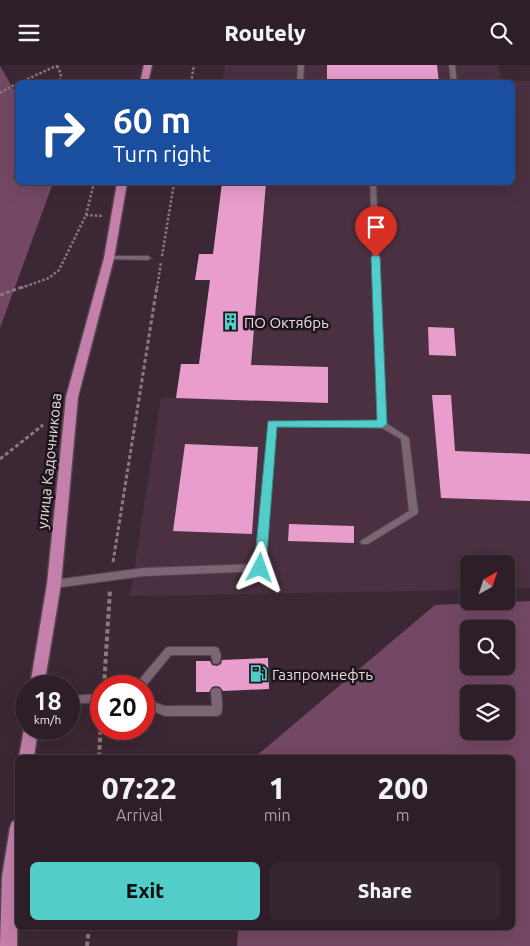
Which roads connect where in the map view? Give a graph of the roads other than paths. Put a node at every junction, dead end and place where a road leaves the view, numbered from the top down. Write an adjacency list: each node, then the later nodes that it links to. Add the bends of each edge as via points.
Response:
1 (148, 65): 4 (main road)
2 (301, 65): 5 (lane)
3 (452, 65): 6 (lane)
4 (145, 80)
5 (300, 80)
6 (454, 80)
7 (122, 185): 9 (main road, улица Кадочникова)
8 (373, 185): 11 (lane)
9 (108, 258): 10 (lane); 13 (main road, улица Кадочникова, via 72,397)
10 (148, 259)
11 (382, 424): 12 (lane, via 405,438 414,512); 13 (lane, via 272,424 260,568 144,572)
12 (365, 542)
13 (54, 583): 15 (main road, улица Кадочникова)
14 (216, 660): 16 (lane, via 215,651 169,651)
15 (39, 675)
16 (148, 675)
17 (216, 691): 18 (lane, via 217,711 165,711)
18 (155, 707)
19 (29, 740): 20 (main road)
20 (27, 755)
21 (15, 846): 22 (main road)
22 (10, 877): 23 (main road); 24 (main road)
23 (0, 911)
24 (8, 946)

